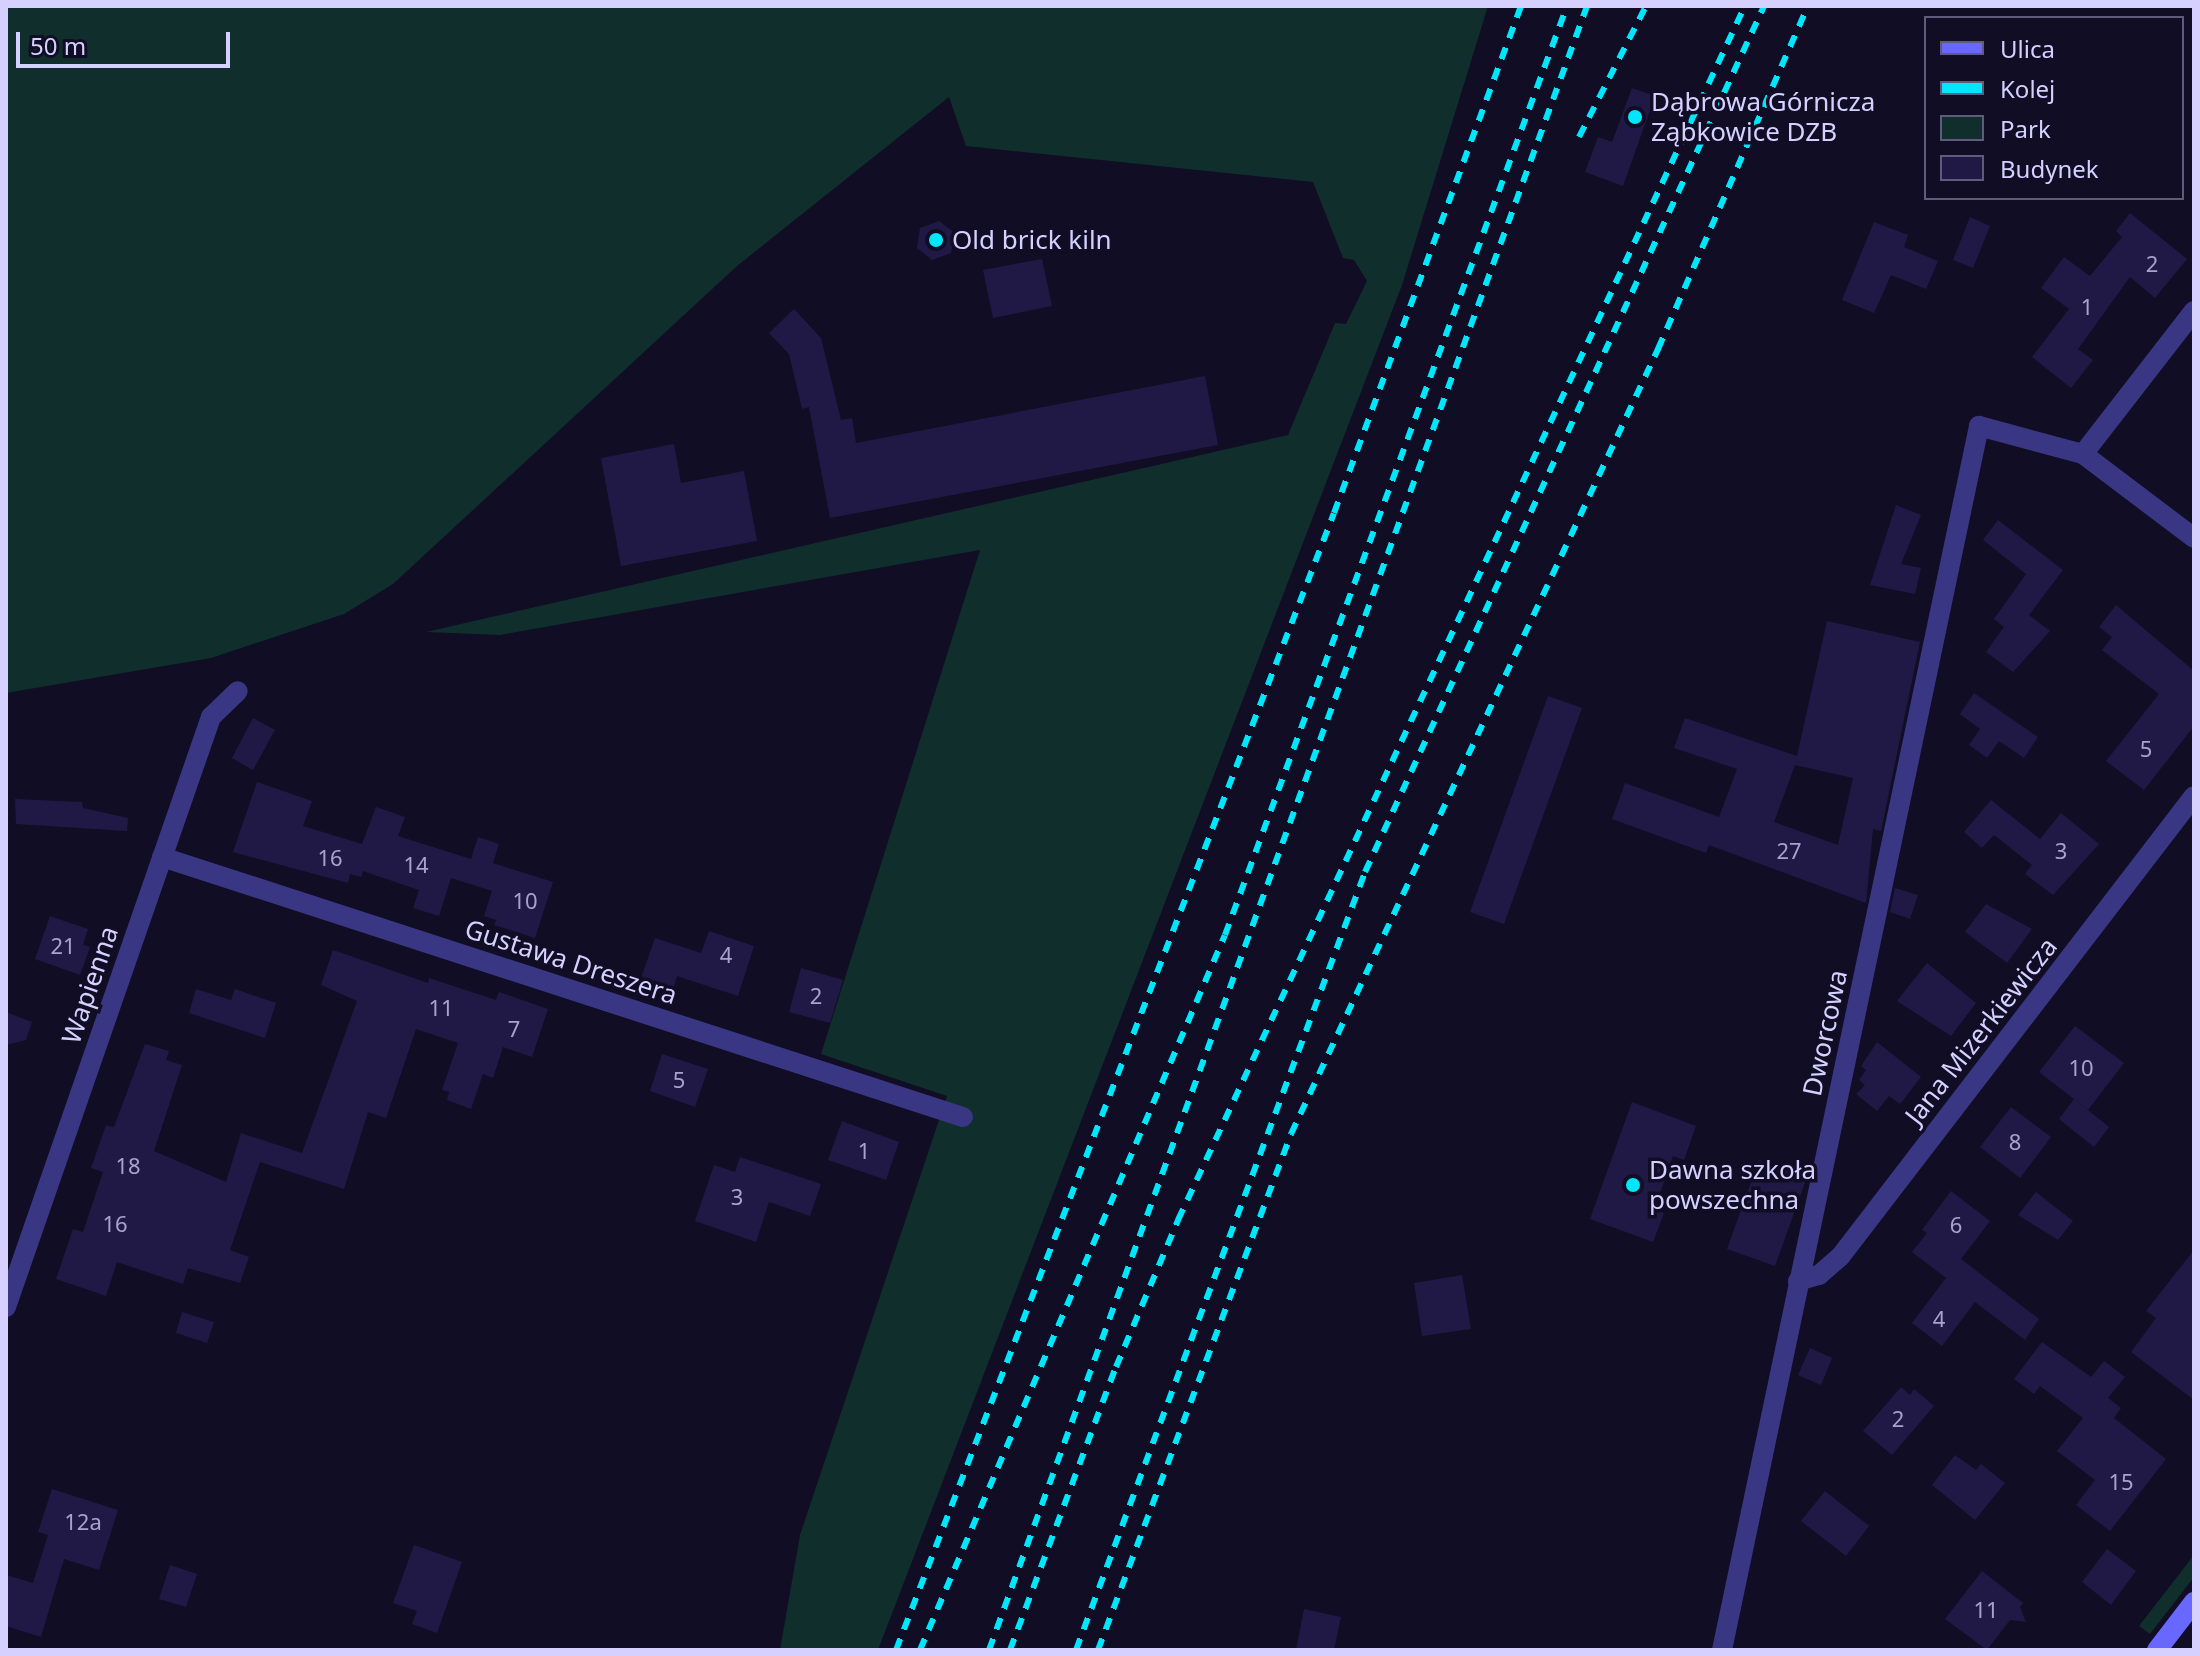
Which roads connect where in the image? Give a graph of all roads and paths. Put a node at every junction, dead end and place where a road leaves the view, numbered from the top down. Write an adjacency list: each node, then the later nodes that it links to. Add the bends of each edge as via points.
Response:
1 (2194, 311): 2 (street)
2 (2083, 454): 3 (street); 8 (street, Dworcowa, via 1979,426)
3 (2194, 538)
4 (238, 691): 6 (street, Wapienna, via 211,717)
5 (2194, 796): 8 (street, Jana Mizerkiewicza, via 1840,1257 1819,1275)
6 (162, 857): 7 (street, Gustawa Dreszera); 9 (street, Wapienna)
7 (963, 1117)
8 (1798, 1281): 11 (street, Dworcowa)
9 (6, 1307)
10 (2194, 1602): 12 (main road)
11 (1722, 1650)
12 (2157, 1650)

